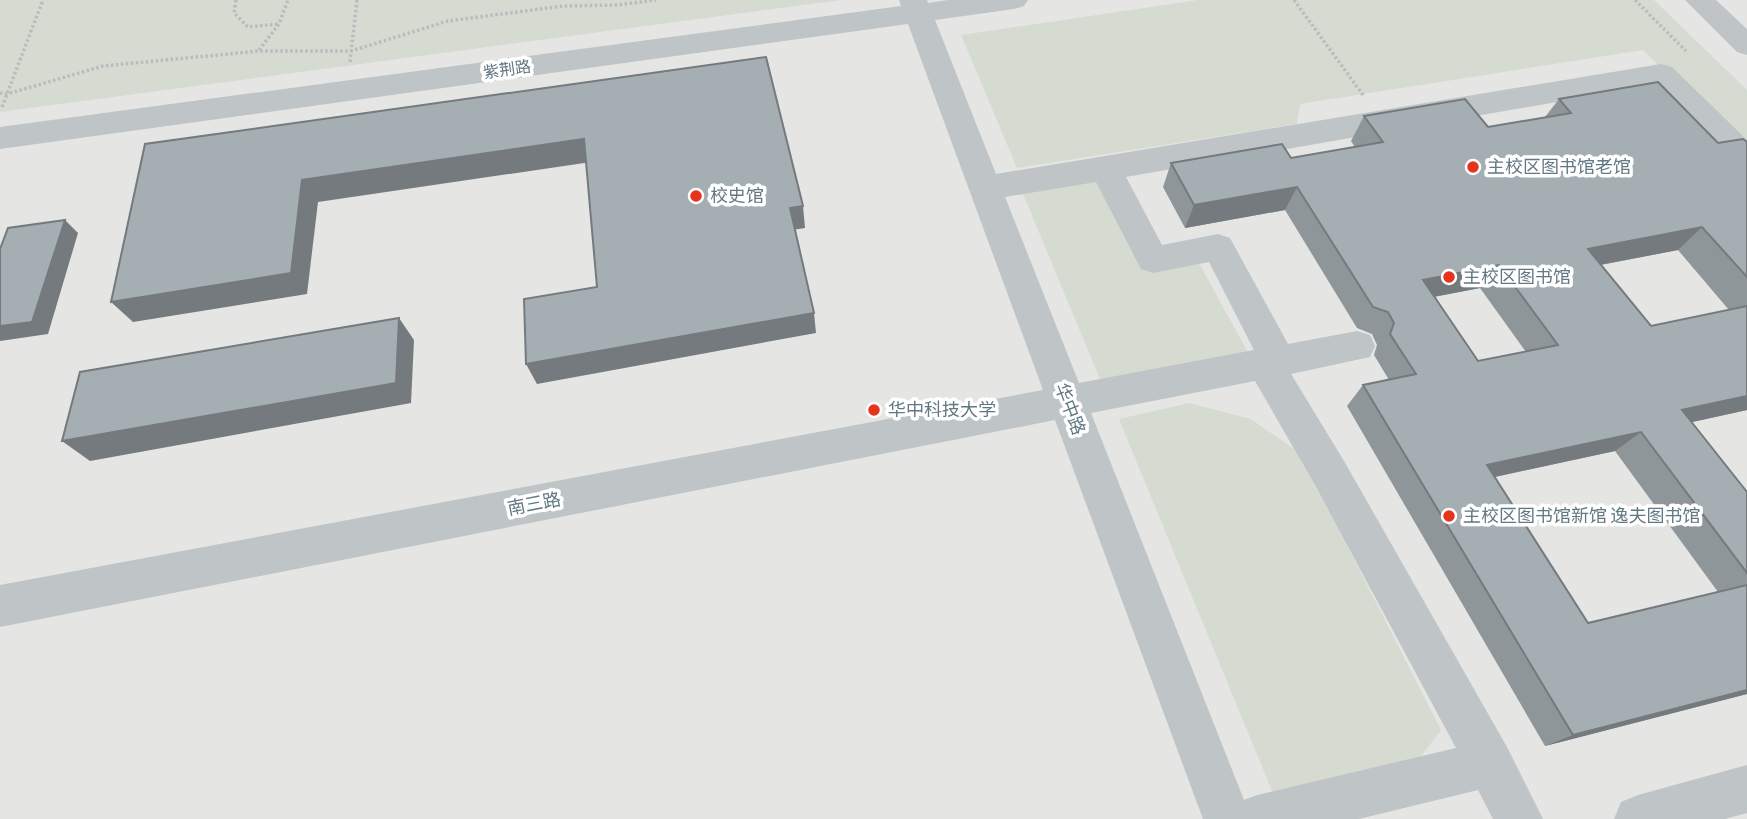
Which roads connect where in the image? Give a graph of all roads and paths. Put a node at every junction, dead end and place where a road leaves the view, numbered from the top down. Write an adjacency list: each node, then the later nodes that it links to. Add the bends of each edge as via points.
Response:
1 (43, 0): 18 (path)
2 (236, 0): 12 (path, via 234,13 248,27)
3 (288, 0): 12 (path)
4 (357, 0): 15 (path)
5 (563, 0): 10 (path)
6 (656, 0): 10 (path)
7 (1014, 0): 11 (street, 紫荆路)
8 (1294, 0): 20 (path)
9 (1699, 0): 13 (street)
10 (563, 6): 15 (path, via 449,21)
11 (916, 7): 16 (street, 紫荆路); 24 (street, 华中路)
12 (279, 24): 14 (path)
13 (1747, 45)
14 (259, 51): 15 (path); 18 (path, via 103,66)
15 (351, 51): 16 (path)
16 (347, 91): 21 (street, 紫荆路)
17 (0, 93): 18 (path)
18 (7, 94): 19 (path)
19 (0, 113)
20 (1382, 121): 22 (street, via 1661,74); 23 (street)
21 (0, 138)
22 (1747, 159)
23 (1105, 169): 24 (street); 26 (street, via 1153,260 1218,247)
24 (985, 188): 27 (street, 华中路)
25 (1357, 346): 26 (street, 南三路)
26 (1272, 363): 27 (street, 南三路); 29 (street)
27 (1068, 402): 28 (street, 南三路); 31 (street, 华中路)
28 (0, 606)
29 (1490, 764): 32 (street); 33 (street)
30 (1747, 789): 34 (street)
31 (1227, 819)
32 (1257, 819)
33 (1519, 819)
34 (1638, 819)

